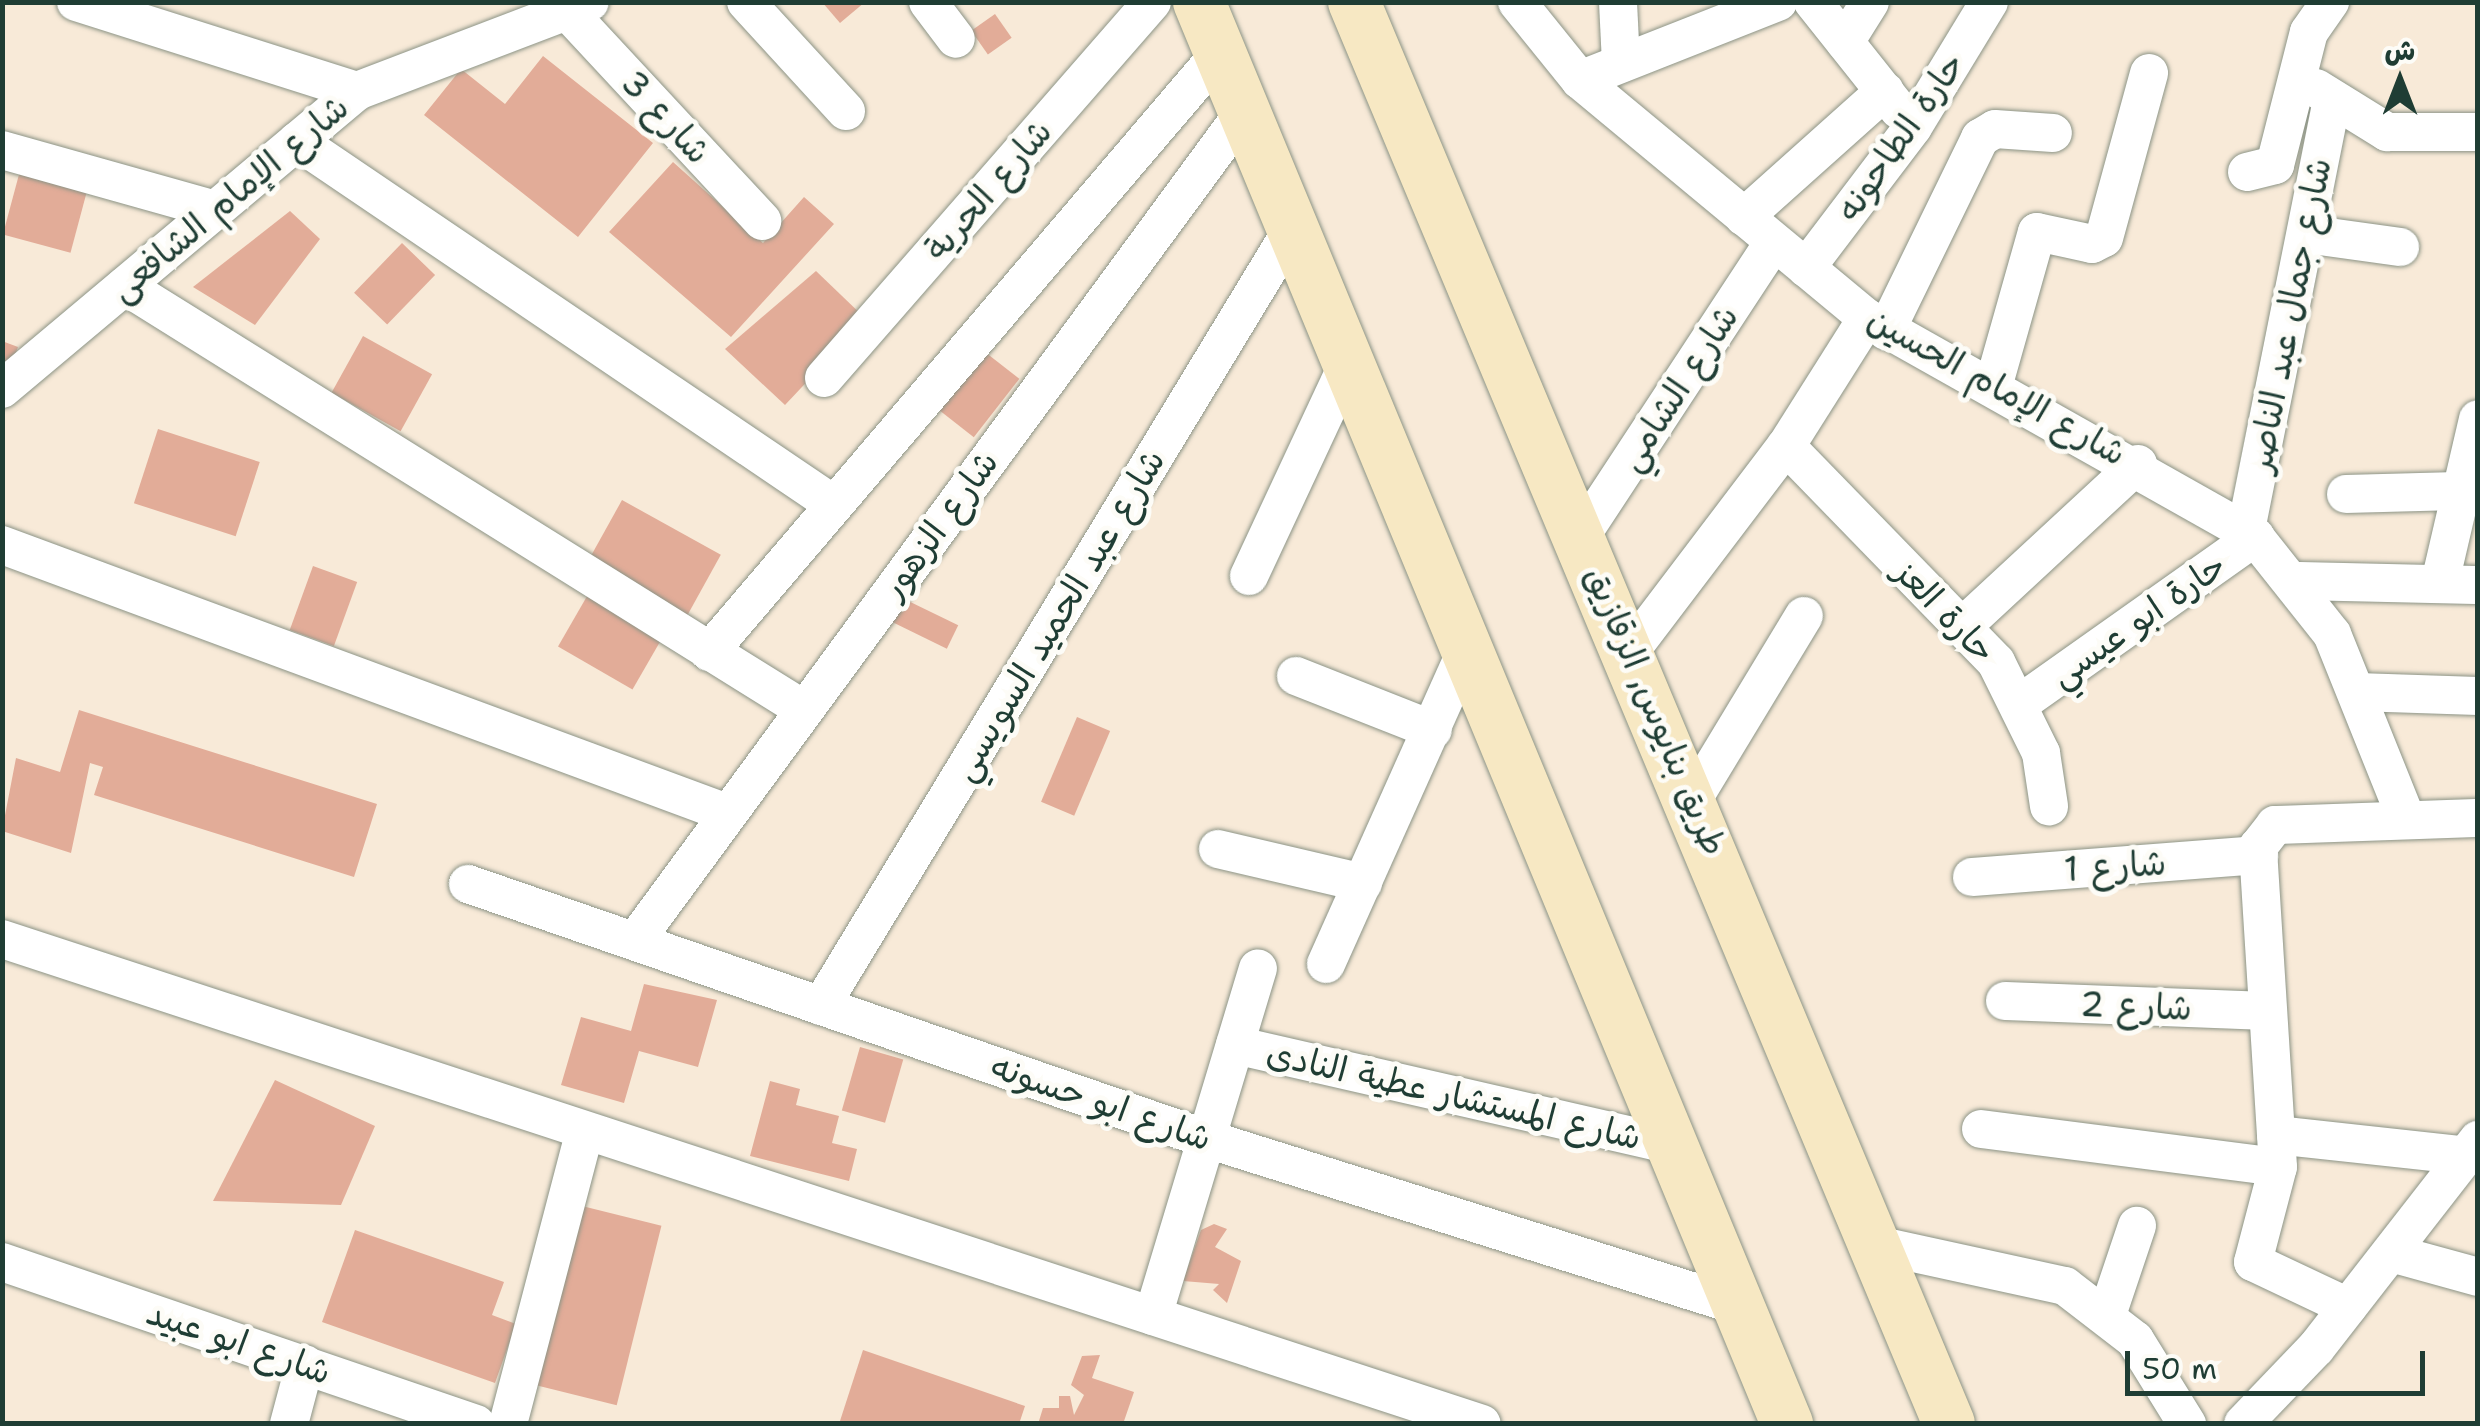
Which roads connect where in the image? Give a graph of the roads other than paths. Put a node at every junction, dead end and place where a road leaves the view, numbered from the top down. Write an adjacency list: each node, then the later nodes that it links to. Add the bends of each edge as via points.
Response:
1 (76, 2): 22 (street)
2 (746, 2): 25 (street)
3 (928, 2): 15 (street)
4 (1152, 2): 44 (street, شارع الحرية)
5 (1199, 2): 17 (main road)
6 (1354, 2): 53 (main road, طريق بنايوس, الزقازيق)
7 (1517, 2): 21 (street, شارع الإمام الحسين)
8 (1618, 2): 18 (street)
9 (1778, 2): 18 (street)
10 (1813, 2): 16 (street)
11 (1870, 2): 16 (street)
12 (1990, 2): 27 (street, حارة الطاحونه)
13 (2330, 2): 20 (street, شارع جمال عبد الناصر, via 2309,32)
14 (580, 8): 22 (street, شارع الإمام الشافعى); 35 (street, شارع 3)
15 (956, 39)
16 (1845, 42): 23 (street)
17 (1220, 53): 26 (main road); 52 (street)
18 (1621, 64): 21 (street)
19 (2149, 74): 45 (street, via 2106,232 2092,244 2037,232)
20 (2301, 78): 24 (street); 32 (street, شارع جمال عبد الناصر, via 2273,169)
21 (1580, 80): 34 (street, شارع الإمام الحسين)
22 (357, 92): 30 (street, شارع الإمام الشافعى)
23 (1885, 92): 27 (street); 34 (street)
24 (2332, 100): 28 (street, via 2386,132); 37 (street, شارع جمال عبد الناصر)
25 (846, 111)
26 (1245, 111): 36 (main road); 69 (street, شارع الزهور)
27 (1913, 127): 40 (street, حارة الطاحونه)
28 (2478, 132)
29 (2053, 133): 42 (street, via 1995,129 1980,138)
30 (297, 141): 33 (street, شارع الإمام الشافعى); 52 (street)
31 (2, 150): 33 (street)
32 (2246, 172)
33 (215, 210): 41 (street, شارع الإمام الشافعى)
34 (1744, 217): 38 (street, شارع الإمام الحسين)
35 (762, 221)
36 (1294, 224): 43 (main road); 86 (street, شارع عبد الحميد السويسي)
37 (2306, 234): 39 (street); 54 (street, شارع جمال عبد الناصر)
38 (1774, 242): 40 (street, شارع الإمام الحسين); 53 (street, شارع الشامي)
39 (2400, 247)
40 (1806, 268): 42 (street, شارع الإمام الحسين)
41 (125, 286): 46 (street, شارع الإمام الشافعى); 64 (street)
42 (1876, 324): 45 (street, شارع الإمام الحسين); 48 (street)
43 (1350, 359): 56 (street); 62 (main road)
44 (824, 378)
45 (1993, 387): 49 (street, شارع الإمام الحسين)
46 (2, 389)
47 (2478, 419): 50 (street)
48 (1786, 446): 61 (street, حارة العز); 63 (street)
49 (2138, 464): 54 (street, شارع الإمام الحسين); 61 (street)
50 (2457, 491): 51 (street); 57 (street)
51 (2346, 494)
52 (833, 504): 64 (street)
53 (1582, 534): 63 (main road, طريق بنايوس, الزقازيق)
54 (2250, 534): 58 (street, شارع الإمام الحسين); 68 (street, حارة ابو عيسي)
55 (2, 546): 73 (street)
56 (1249, 576)
57 (2441, 578): 58 (street); 59 (street)
58 (2297, 581): 66 (street, شارع الإمام الحسين)
59 (2478, 585)
60 (1804, 616): 71 (street)
61 (1962, 627): 68 (street, حارة العز)
62 (1468, 646): 70 (street); 92 (main road)
63 (1630, 650): 71 (main road, طريق بنايوس, الزقازيق)
64 (708, 652): 69 (street)
65 (1296, 676): 70 (street)
66 (2356, 692): 67 (street); 74 (street, شارع الإمام الحسين)
67 (2478, 696)
68 (2022, 702): 72 (street, حارة العز)
69 (802, 709): 73 (street, شارع الزهور)
70 (1434, 730): 79 (street)
71 (1693, 800): 96 (main road, طريق بنايوس, الزقازيق)
72 (2049, 806)
73 (727, 814): 82 (street, شارع الزهور)
74 (2405, 816): 75 (street); 77 (street, via 2275,826)
75 (2478, 818)
76 (1218, 849): 79 (street)
77 (2258, 856): 78 (street, شارع 1); 87 (street)
78 (1972, 877)
79 (1363, 883): 83 (street)
80 (468, 884): 82 (street, شارع ابو حسونه)
81 (2, 939): 90 (street)
82 (635, 942): 86 (street, شارع ابو حسونه)
83 (1326, 964)
84 (1258, 969): 88 (street)
85 (2005, 1001): 87 (street, شارع 2)
86 (821, 1006): 91 (street, شارع ابو حسونه)
87 (2268, 1011): 94 (street)
88 (1235, 1045): 91 (street); 92 (street, شارع المستشار عطية النادى)
89 (1981, 1128): 94 (street)
90 (585, 1130): 103 (street); 107 (street)
91 (1207, 1139): 100 (street, شارع ابو حسونه); 103 (street)
92 (1672, 1144): 100 (main road)
93 (2468, 1147): 94 (street); 97 (street)
94 (2277, 1151): 101 (street, via 2253,1262)
95 (2137, 1226): 102 (street)
96 (1877, 1245): 102 (street, via 2033,1277); 110 (main road, طريق بنايوس, الزقازيق)
97 (2391, 1253): 99 (street); 101 (street)
98 (2, 1262): 104 (street, شارع ابو عبيد)
99 (2478, 1277)
100 (1739, 1306): 109 (main road)
101 (2348, 1307): 112 (street)
102 (2108, 1312): 111 (street)
103 (1153, 1316): 108 (street)
104 (305, 1364): 105 (street); 106 (street, شارع ابو عبيد)
105 (289, 1424)
106 (476, 1424)
107 (508, 1424)
108 (1482, 1424)
109 (1787, 1424)
110 (1949, 1424)
111 (2187, 1424)
112 (2244, 1424)

